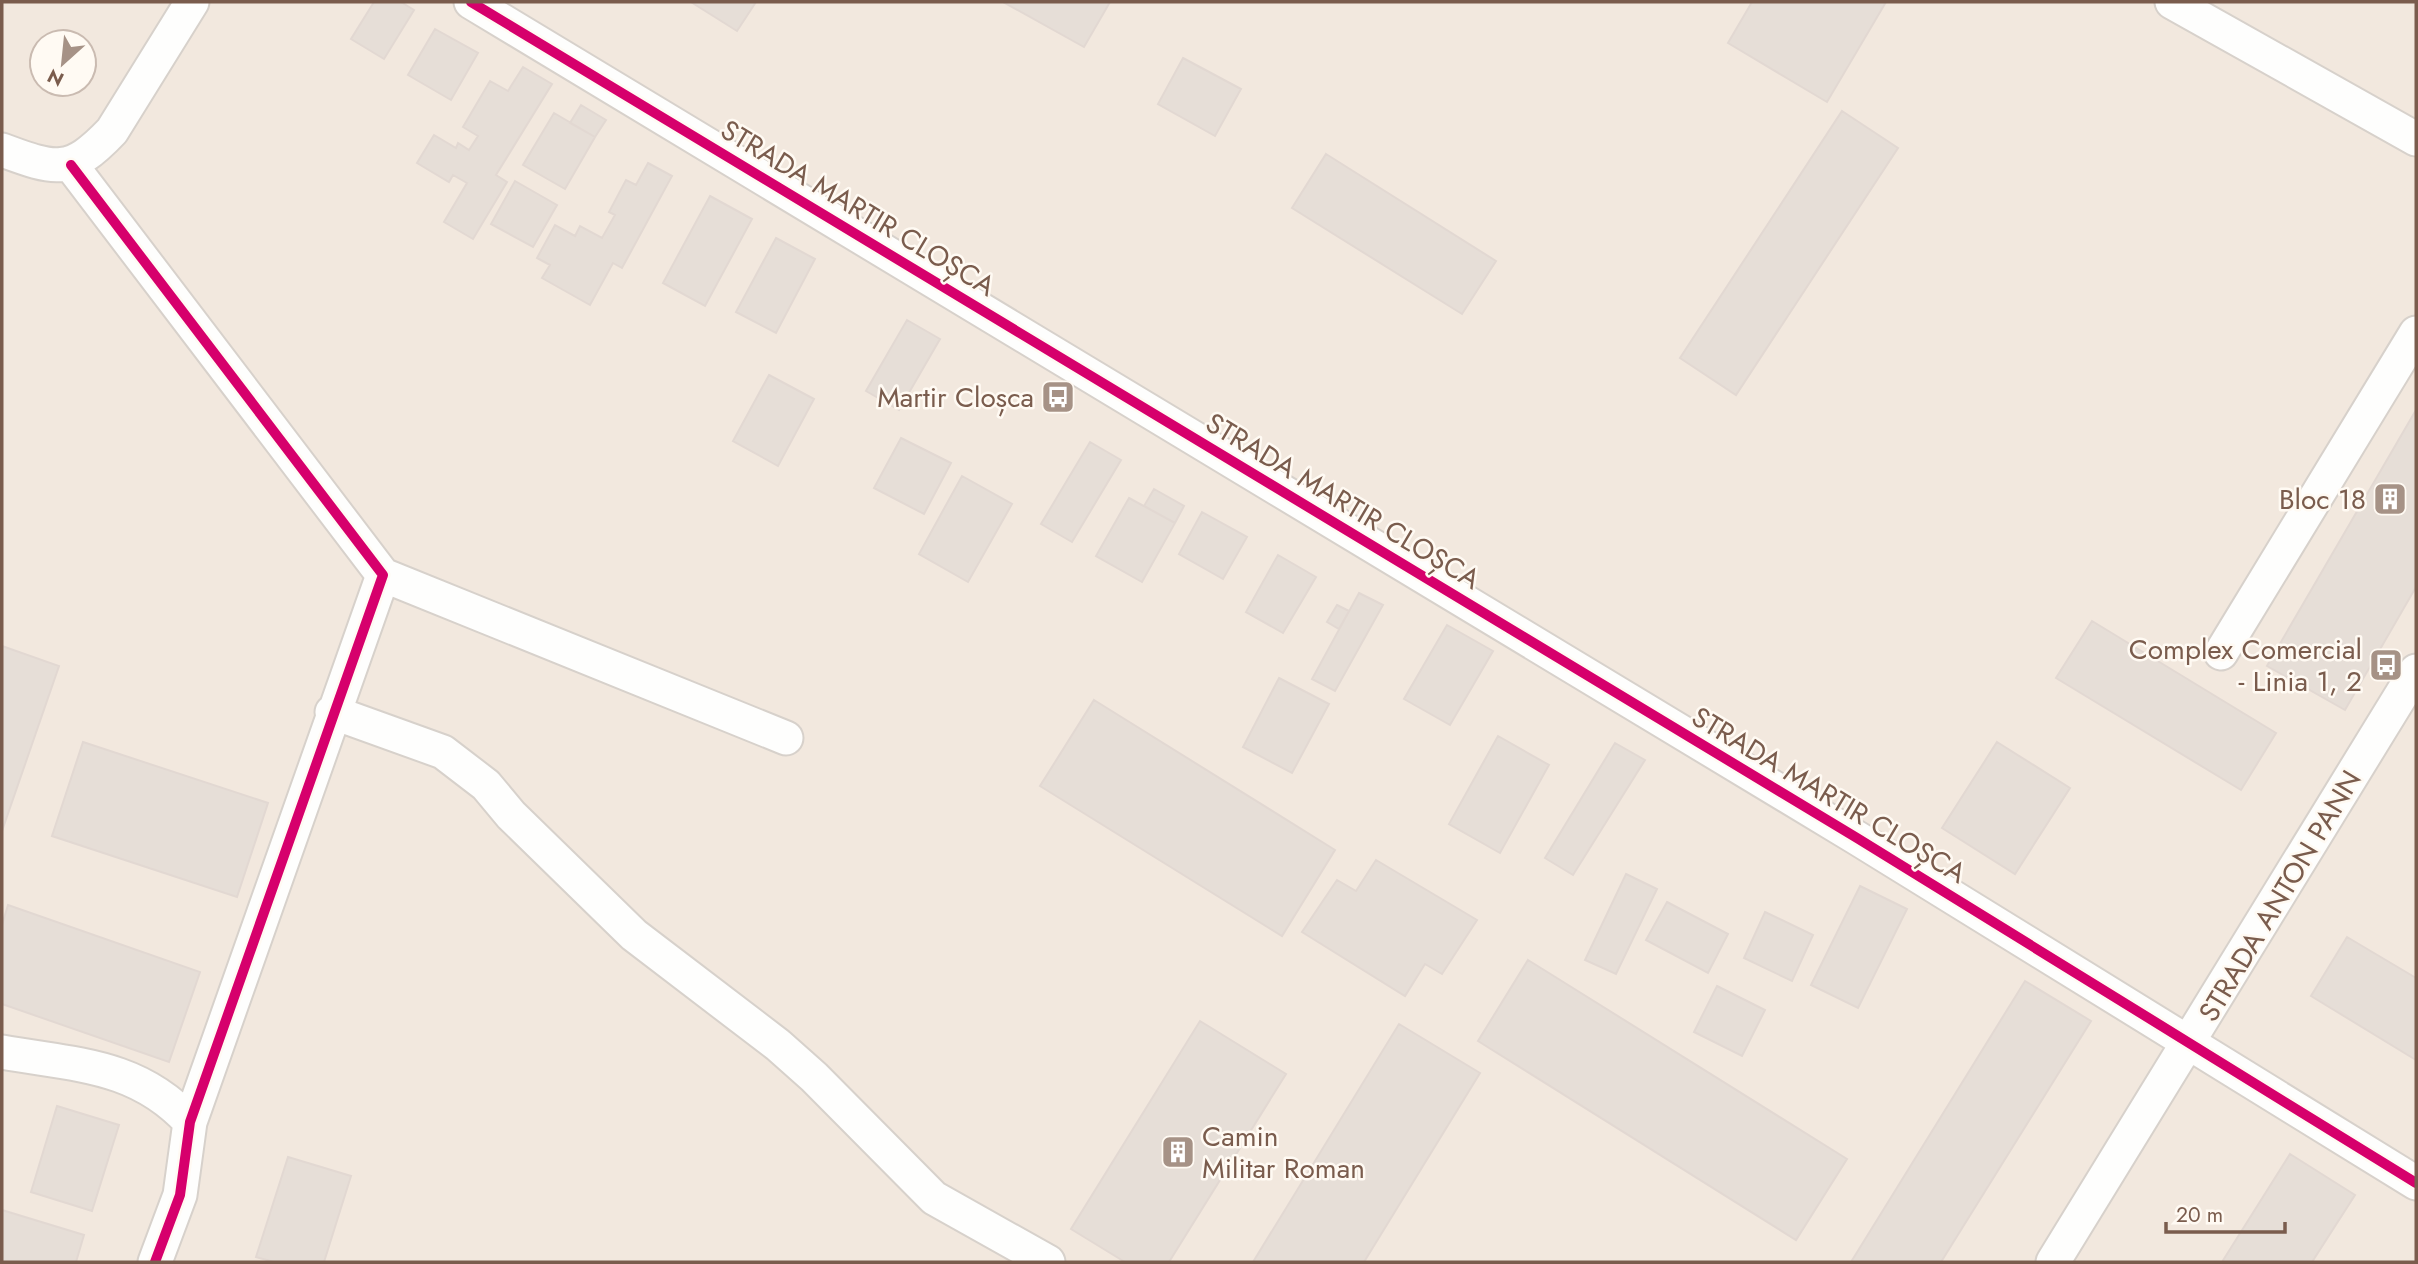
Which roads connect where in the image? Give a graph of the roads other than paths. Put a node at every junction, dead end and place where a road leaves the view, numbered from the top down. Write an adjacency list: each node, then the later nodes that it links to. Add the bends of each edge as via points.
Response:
1 (192, 2): 6 (street, via 112,131)
2 (471, 2): 13 (street, STRADA MARTIR CLOȘCA)
3 (2172, 2): 4 (street)
4 (2416, 139)
5 (2, 150): 6 (street, via 51,166)
6 (71, 165): 8 (street)
7 (2416, 333): 9 (street)
8 (383, 575): 11 (street); 12 (street)
9 (2221, 653)
10 (2416, 671): 13 (street, STRADA ANTON PANN)
11 (332, 712): 15 (street); 18 (street, via 443,752 486,785 520,825 634,935 778,1045 934,1198)
12 (786, 738)
13 (2191, 1042): 16 (street, STRADA MARTIR CLOȘCA); 19 (street, STRADA ANTON PANN)
14 (2, 1052): 15 (street, via 121,1073 155,1090)
15 (190, 1122): 17 (street, via 180,1195)
16 (2416, 1183)
17 (155, 1262)
18 (1048, 1262)
19 (2053, 1262)

